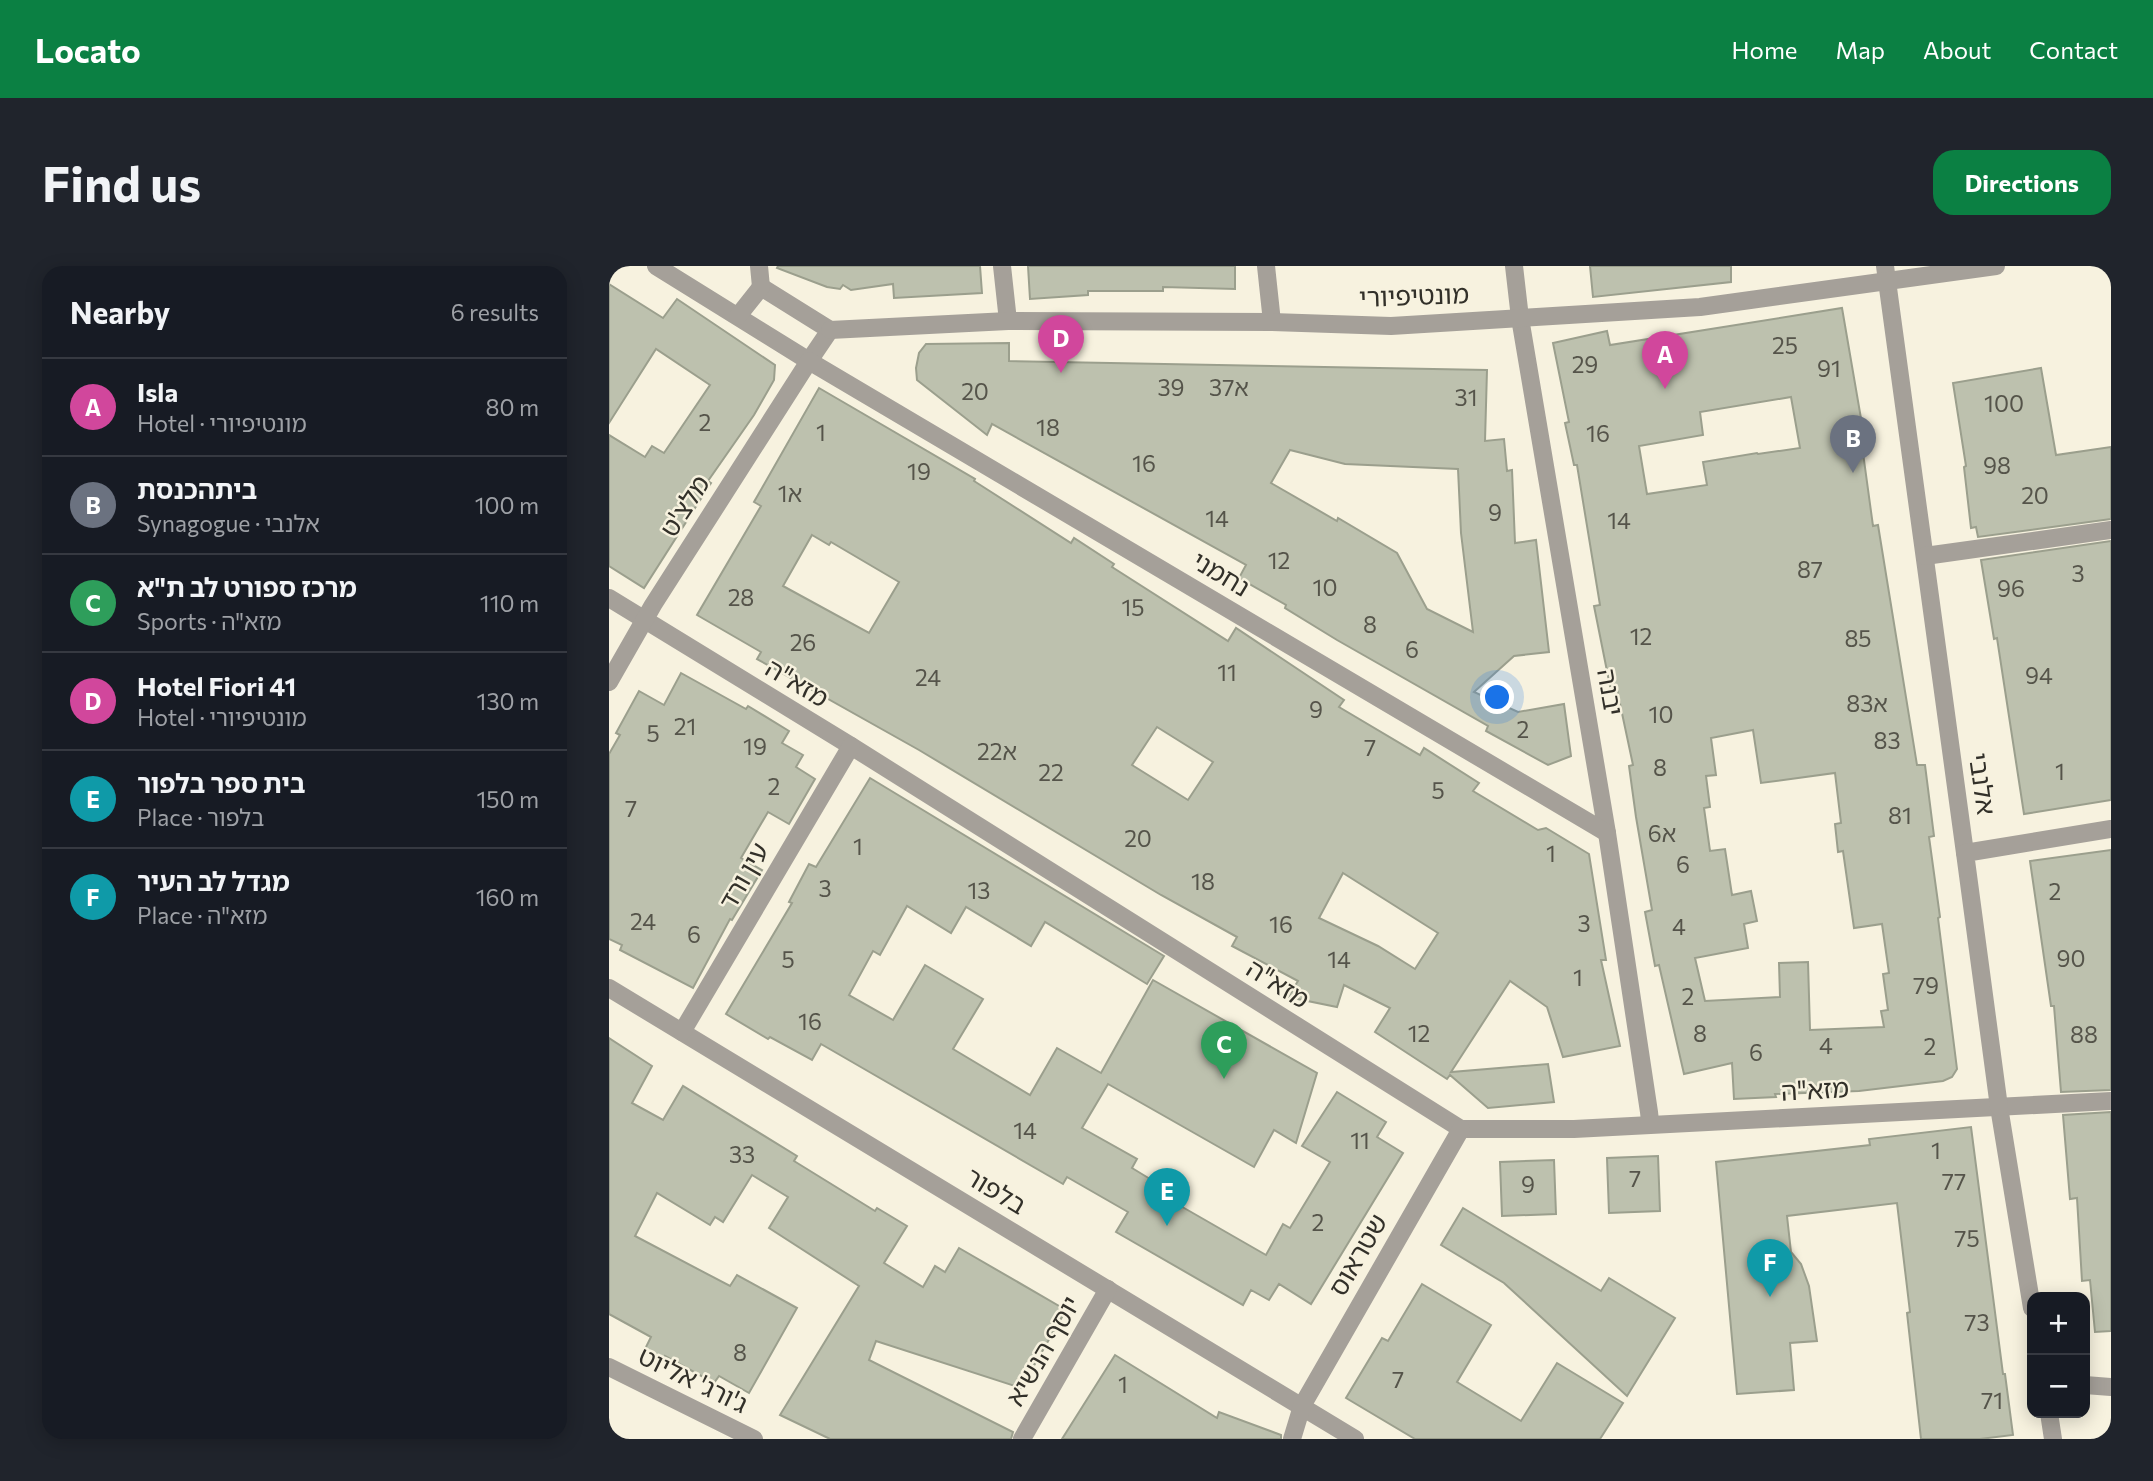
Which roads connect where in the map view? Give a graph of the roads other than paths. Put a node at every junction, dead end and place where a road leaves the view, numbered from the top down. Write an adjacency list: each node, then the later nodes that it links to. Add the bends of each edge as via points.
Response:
1 (656, 266): 9 (street)
2 (759, 266): 8 (street)
3 (1002, 266): 11 (street)
4 (1266, 266): 12 (street)
5 (1514, 266): 10 (street, יבנה)
6 (1996, 266): 7 (street, מונטיפיורי)
7 (1886, 274): 10 (street, מונטיפיורי, via 1700,307); 16 (street, אלנבי)
8 (761, 287): 9 (street); 13 (street)
9 (738, 316): 14 (street, נחמני)
10 (1520, 318): 12 (street, מונטיפיורי, via 1391,326); 22 (street, יבנה)
11 (1008, 321): 12 (street, מונטיפיורי); 13 (street, מונטיפיורי)
12 (1272, 322)
13 (829, 330): 14 (street, מלצ'ט)
14 (809, 361): 18 (street, מלצ'ט); 22 (street, נחמני)
15 (2111, 530): 16 (street)
16 (1925, 556): 23 (street, אלנבי)
17 (609, 598): 18 (street, מזא"ה)
18 (643, 620): 19 (street, מלצ'ט); 20 (street, מזא"ה)
19 (609, 682)
20 (851, 746): 25 (street, עין ורד); 29 (street, מזא"ה)
21 (2111, 830): 23 (street)
22 (1607, 833): 28 (street, יבנה, via 1649,1111)
23 (1965, 853): 27 (street, אלנבי)
24 (609, 988): 25 (street, בלפור)
25 (682, 1032): 30 (street, בלפור)
26 (2111, 1101): 27 (street, מזא"ה)
27 (1999, 1107): 28 (street, מזא"ה); 31 (street, אלנבי)
28 (1646, 1125): 29 (street, מזא"ה)
29 (1461, 1129): 35 (street, שטראוס)
30 (1108, 1289): 35 (street, בלפור); 38 (street, יוסף הנשיא)
31 (2029, 1292)
32 (609, 1367): 37 (street, ג'ורג' אליוט)
33 (2090, 1386): 34 (street)
34 (2111, 1388)
35 (1302, 1406): 39 (street, שטראוס); 40 (street, בלפור)
36 (2050, 1418): 41 (street)
37 (754, 1439)
38 (1023, 1439)
39 (1292, 1439)
40 (1355, 1439)
41 (2053, 1439)

